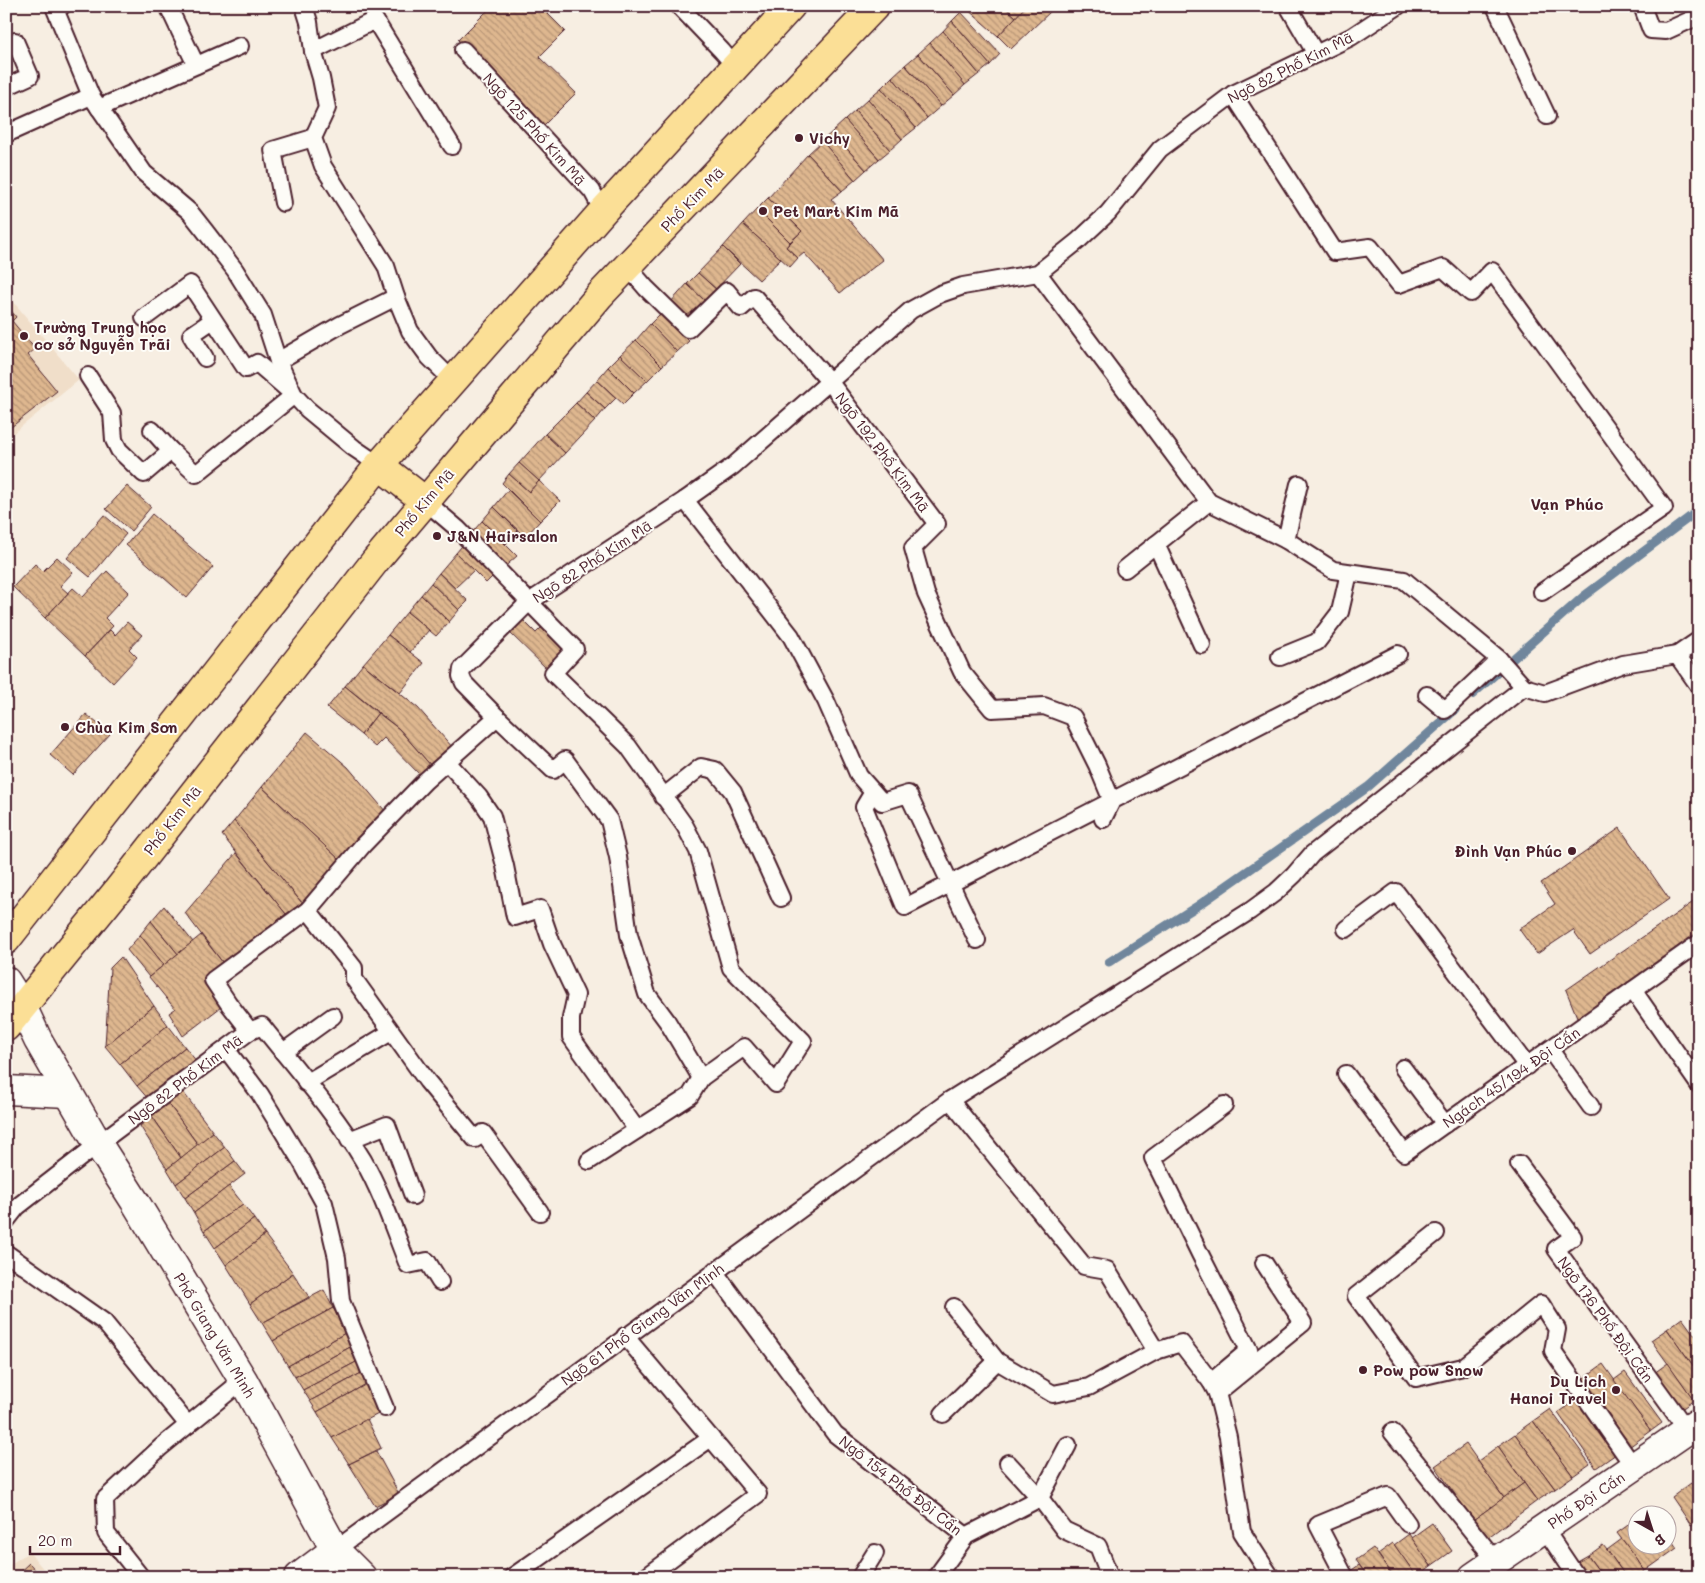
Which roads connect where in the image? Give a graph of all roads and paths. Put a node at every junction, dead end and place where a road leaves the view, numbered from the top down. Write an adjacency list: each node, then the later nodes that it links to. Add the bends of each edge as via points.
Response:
1 (62, 6): 21 (lane, via 55,10)
2 (168, 6): 17 (lane)
3 (304, 6): 15 (lane)
4 (679, 6): 18 (lane)
5 (791, 6): 18 (main road)
6 (875, 6): 28 (main road, Phố Kim Mã)
7 (1288, 6): 16 (lane)
8 (1398, 6): 16 (lane, Ngõ 82 Phố Kim Mã, via 1351,37)
9 (1495, 6): 22 (lane)
10 (1642, 6): 11 (lane, via 1652,30 1666,31)
11 (1699, 16)
12 (15, 41): 19 (lane, via 30,76)
13 (240, 46): 17 (lane)
14 (463, 50): 27 (lane, Ngõ 125 Phố Kim Mã, via 592,191)
15 (313, 51): 24 (lane, via 327,108); 25 (lane, via 375,20)
16 (1316, 54): 20 (lane, Ngõ 82 Phố Kim Mã)
17 (196, 65): 21 (lane)
18 (735, 66): 27 (main road)
19 (6, 87)
20 (1233, 94): 29 (lane, Ngõ 82 Phố Kim Mã, via 1160,149 1108,213); 50 (lane, via 1335,252 1370,247 1399,284 1443,268 1471,293 1492,270 1664,508)
21 (95, 102): 23 (lane); 34 (lane, via 144,173 190,212 235,270 263,315)
22 (1547, 116)
23 (6, 134)
24 (313, 138): 26 (lane, via 273,150); 30 (lane, via 323,166 386,266)
25 (452, 146)
26 (282, 203)
27 (603, 211): 36 (main road)
28 (628, 266): 37 (lane, Ngõ 192 Phố Kim Mã, via 688,329 727,291 741,308 754,297); 44 (main road, Phố Kim Mã)
29 (1038, 273): 37 (lane, Ngõ 82 Phố Kim Mã, via 963,286 940,294 911,310); 45 (lane)
30 (396, 297): 34 (lane); 36 (lane, via 410,331 429,358)
31 (144, 318): 32 (lane, via 190,284)
32 (213, 320): 33 (lane, via 191,335); 38 (lane, via 246,369 256,363)
33 (205, 358)
34 (278, 361): 38 (lane)
35 (88, 376): 40 (lane, via 112,413 114,440 119,450 144,474)
36 (454, 381): 41 (main road)
37 (829, 381): 43 (lane, Ngõ 82 Phố Kim Mã, via 733,466); 65 (lane, Ngõ 192 Phố Kim Mã, via 937,524 913,548 926,594 962,672 992,709 1044,706 1073,717)
38 (294, 396): 40 (lane, via 196,474); 41 (lane, via 354,448)
39 (152, 430): 40 (lane)
40 (170, 451)
41 (379, 465): 44 (main road); 71 (main road)
42 (1299, 484): 46 (lane)
43 (685, 500): 51 (lane, Ngõ 82 Phố Kim Mã); 63 (lane, via 791,636 826,701 859,776)
44 (425, 501): 51 (lane, via 458,529); 77 (main road, Phố Kim Mã)
45 (1208, 502): 46 (lane); 47 (lane)
46 (1286, 540): 49 (lane, via 1333,570)
47 (1156, 544): 48 (lane); 53 (lane)
48 (1125, 569)
49 (1348, 573): 56 (lane, via 1340,612 1317,642); 57 (lane, via 1404,580)
50 (1542, 592)
51 (529, 602): 61 (lane, Ngõ 82 Phố Kim Mã, via 462,669 464,683); 64 (lane, via 575,649 553,673 628,746)
52 (1699, 640): 55 (lane)
53 (1202, 645)
54 (1398, 654): 65 (lane)
55 (1677, 655): 58 (lane); 59 (lane, via 1623,664 1545,693)
56 (1280, 657)
57 (1499, 659): 59 (lane); 60 (lane, via 1445,710)
58 (1698, 681)
59 (1524, 687): 91 (lane, Ngõ 61 Phố Giang Văn Minh, via 1312,854 1276,892 1250,911)
60 (1427, 695)
61 (497, 717): 62 (lane, Ngõ 82 Phố Kim Mã); 86 (lane, via 553,770 565,760 609,820 618,857 629,935 647,994)
62 (447, 762): 69 (lane, Ngõ 82 Phố Kim Mã, via 363,845); 95 (lane, via 492,816 515,917 540,909 576,995 571,1037)
63 (873, 792): 67 (lane, via 882,802 908,794); 67 (lane, via 864,807 905,907)
64 (663, 797): 68 (lane, via 701,767 714,770 733,792); 86 (lane, via 685,826 698,851 731,968 802,1041 776,1084 744,1047)
65 (1112, 801): 66 (lane); 67 (lane)
66 (1103, 819)
67 (950, 884): 72 (lane)
68 (781, 898)
69 (308, 910): 78 (lane, Ngõ 82 Phố Kim Mã, via 213,980); 79 (lane, via 354,968 354,979)
70 (1346, 928): 83 (lane, via 1396,892)
71 (6, 940)
72 (976, 940)
73 (1699, 943): 75 (lane, Ngách 45/194 Đội Cấn)
74 (6, 981): 77 (street, Phố Giang Văn Minh)
75 (1634, 990): 81 (lane, Ngách 45/194 Đội Cấn); 88 (lane)
76 (333, 1016): 82 (lane)
77 (15, 1017): 90 (street, Phố Giang Văn Minh, via 38,1040)
78 (250, 1031): 80 (lane, Ngõ 82 Phố Kim Mã); 82 (lane, via 262,1026)
79 (391, 1032): 87 (lane); 101 (lane, via 426,1082 475,1139 483,1133)
80 (226, 1049): 97 (lane, Ngõ 82 Phố Kim Mã); 114 (lane, via 260,1094 324,1203 337,1258 341,1301)
81 (1550, 1050): 83 (lane, Ngách 45/194 Đội Cấn); 93 (lane)
82 (282, 1052): 87 (lane)
83 (1527, 1066): 94 (lane, Ngách 45/194 Đội Cấn)
84 (1403, 1068): 94 (lane)
85 (1346, 1074): 94 (lane, Ngách 45/194 Đội Cấn, via 1404,1153)
86 (701, 1078): 95 (lane, via 690,1096)
87 (306, 1083): 96 (lane)
88 (1699, 1085)
89 (6, 1090): 90 (street)
90 (68, 1093): 97 (street, Phố Giang Văn Minh)
91 (950, 1100): 106 (lane, Ngõ 61 Phố Giang Văn Minh); 110 (lane, via 1084,1266 1107,1270)
92 (1224, 1105): 113 (lane, via 1153,1158 1249,1350)
93 (1591, 1107)
94 (1446, 1124)
95 (637, 1130): 98 (lane)
96 (350, 1140): 100 (lane, via 387,1125); 107 (lane, via 379,1192 408,1265 427,1261)
97 (98, 1144): 102 (lane, Ngõ 82 Phố Kim Mã, via 17,1207); 112 (street, Phố Giang Văn Minh)
98 (589, 1161)
99 (1519, 1164): 117 (lane, Ngõ 176 Phố Đội Cấn, via 1573,1237 1556,1249)
100 (413, 1196)
101 (540, 1212)
102 (6, 1221)
103 (1436, 1233): 122 (lane, via 1356,1296 1416,1378 1463,1367 1541,1304 1557,1328 1553,1351)
104 (6, 1253): 116 (lane, via 104,1322)
105 (1264, 1263): 113 (lane, via 1303,1323)
106 (714, 1271): 109 (lane, Ngõ 61 Phố Giang Văn Minh); 126 (lane, Ngõ 154 Phố Đội Cấn, via 835,1434)
107 (440, 1282)
108 (954, 1307): 111 (lane)
109 (625, 1336): 119 (lane); 127 (lane, Ngõ 61 Phố Giang Văn Minh)
110 (1156, 1351): 111 (lane, via 1089,1387 1053,1394); 113 (lane, via 1181,1343)
111 (997, 1361): 115 (lane)
112 (242, 1380): 116 (lane); 127 (street, Phố Giang Văn Minh)
113 (1214, 1388): 138 (lane, via 1228,1437 1242,1532)
114 (385, 1408)
115 (943, 1414)
116 (188, 1425): 130 (lane, via 104,1499 106,1533)
117 (1693, 1426): 122 (street, Phố Đội Cấn)
118 (1392, 1432): 129 (lane)
119 (711, 1438): 133 (lane); 134 (lane, via 758,1494)
120 (1068, 1445): 123 (lane)
121 (1008, 1463): 123 (lane)
122 (1634, 1468): 125 (street, Phố Đội Cấn)
123 (1040, 1498): 126 (lane, Ngõ 154 Phố Đội Cấn); 137 (lane, via 1064,1530 1098,1546)
124 (1408, 1524): 139 (lane, via 1388,1496 1318,1525)
125 (1544, 1528): 129 (street, Phố Đội Cấn); 141 (lane)
126 (966, 1536): 136 (lane)
127 (335, 1550): 131 (street); 132 (street, Phố Giang Văn Minh)
128 (876, 1553): 135 (lane)
129 (1496, 1561): 140 (street, Phố Đội Cấn)
130 (141, 1577)
131 (299, 1577)
132 (362, 1577)
133 (512, 1577)
134 (646, 1577)
135 (860, 1577)
136 (936, 1577)
137 (1110, 1577)
138 (1271, 1577)
139 (1345, 1577)
140 (1473, 1577)
141 (1577, 1577)

